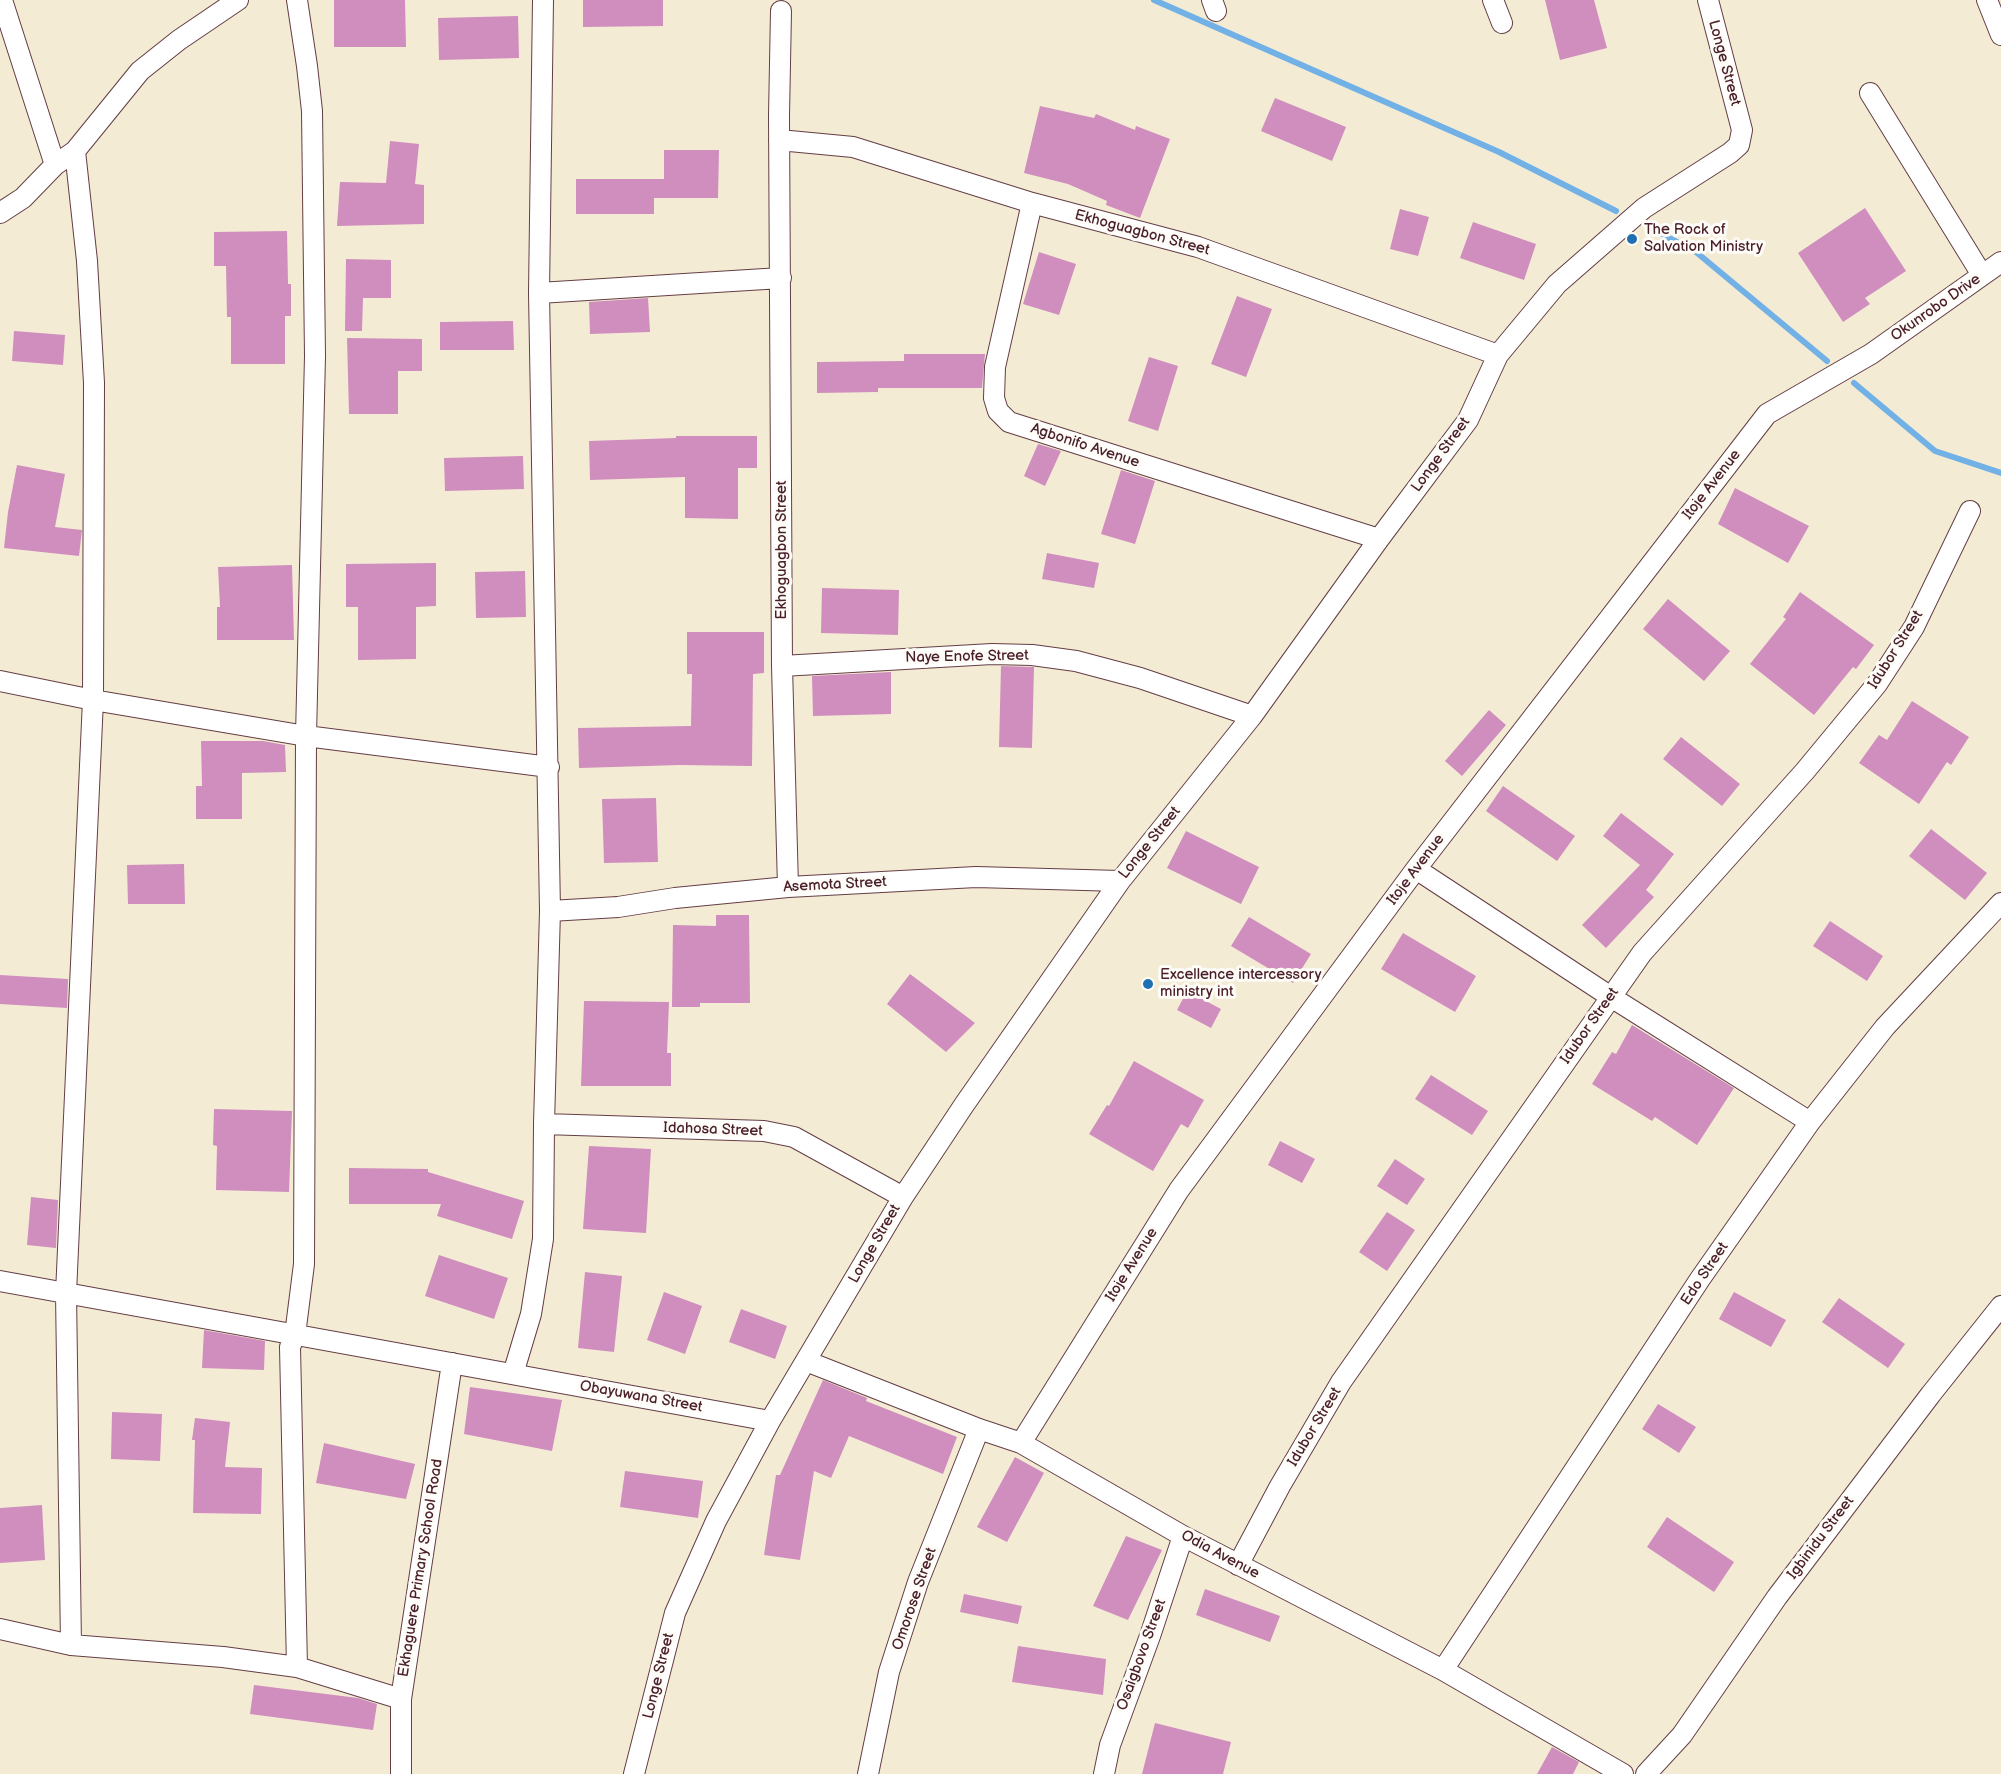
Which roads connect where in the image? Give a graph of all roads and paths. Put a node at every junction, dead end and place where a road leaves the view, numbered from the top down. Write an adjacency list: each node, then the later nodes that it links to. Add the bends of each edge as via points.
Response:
1 (2, 0): 14 (street)
2 (238, 0): 13 (street, via 140,71)
3 (297, 0): 29 (street, via 312,111 314,173 315,356)
4 (543, 0): 20 (street)
5 (1493, 0): 9 (street)
6 (1708, 0): 22 (street, Longe Street, via 1742,130 1739,145 1644,208 1566,276)
7 (1987, 0): 10 (street)
8 (781, 11): 12 (street, Ekhoguagbon Street)
9 (1502, 23)
10 (2000, 34)
11 (1870, 93): 18 (street)
12 (779, 140): 15 (street, Ekhoguagbon Street, via 853,147); 19 (street, Ekhoguagbon Street)
13 (75, 151): 14 (street); 27 (street, via 94,383)
14 (55, 165): 16 (street, via 23,198)
15 (1032, 203): 22 (street, Ekhoguagbon Street, via 1198,247); 24 (street, Agbonifo Avenue, via 996,367 994,398 998,411 1009,422)
16 (0, 213)
17 (2001, 262): 18 (street, Okunrobo Drive)
18 (1982, 275): 21 (street, Okunrobo Drive)
19 (781, 278): 20 (street); 25 (street, Ekhoguagbon Street)
20 (539, 293): 30 (street)
21 (1871, 354): 31 (street, Itoje Avenue, via 1767,414)
22 (1498, 356): 24 (street, Longe Street, via 1468,420)
23 (1970, 511): 36 (street, Idubor Street, via 1914,627 1878,684 1642,952)
24 (1379, 539): 28 (street, Longe Street)
25 (782, 666): 28 (street, Naye Enofe Street, via 1032,655 1076,661 1140,678); 33 (street, Ekhoguagbon Street)
26 (0, 681): 27 (street)
27 (93, 700): 29 (street); 41 (street)
28 (1252, 716): 32 (street, Longe Street)
29 (306, 735): 30 (street); 43 (street, via 304,1264)
30 (549, 767): 35 (street)
31 (1416, 869): 36 (street); 49 (street, Itoje Avenue, via 1179,1190)
32 (1120, 881): 33 (street, Asemota Street, via 976,877); 39 (street, Longe Street)
33 (788, 887): 35 (street, Asemota Street)
34 (2001, 903): 37 (street, Edo Street, via 1885,1027)
35 (550, 911): 38 (street)
36 (1611, 997): 37 (street); 51 (street, Idubor Street, via 1341,1382)
37 (1810, 1122): 55 (street, Edo Street, via 1701,1279)
38 (544, 1124): 39 (street, Idahosa Street, via 764,1131 794,1137); 46 (street, via 543,1239 531,1314)
39 (903, 1197): 44 (street, Longe Street)
40 (0, 1281): 41 (street, Obayuwana Street)
41 (66, 1293): 43 (street, Obayuwana Street); 53 (street)
42 (2001, 1306): 62 (street, Igbinidu Street, via 1777,1597 1682,1735)
43 (295, 1335): 45 (street, Obayuwana Street); 54 (street, via 290,1347)
44 (806, 1361): 47 (street, Longe Street); 48 (street, Odia Avenue)
45 (452, 1363): 46 (street, Obayuwana Street); 56 (street, Ekhaguere Primary School Road)
46 (513, 1374): 47 (street, Obayuwana Street)
47 (770, 1421): 58 (street, Longe Street, via 716,1521 675,1613)
48 (979, 1429): 49 (street, Odia Avenue); 59 (street, Omorose Street, via 918,1582 889,1672)
49 (1021, 1443): 50 (street, Odia Avenue)
50 (1183, 1536): 51 (street, Odia Avenue); 60 (street, Osaigbovo Street, via 1110,1745)
51 (1238, 1565): 55 (street, Odia Avenue)
52 (0, 1629): 53 (street)
53 (71, 1645): 54 (street)
54 (297, 1667): 56 (street)
55 (1443, 1670): 61 (street, Odia Avenue)
56 (401, 1698): 57 (street, Ekhaguere Primary School Road)
57 (401, 1774)
58 (634, 1774)
59 (868, 1774)
60 (1104, 1774)
61 (1623, 1774)
62 (1646, 1774)

